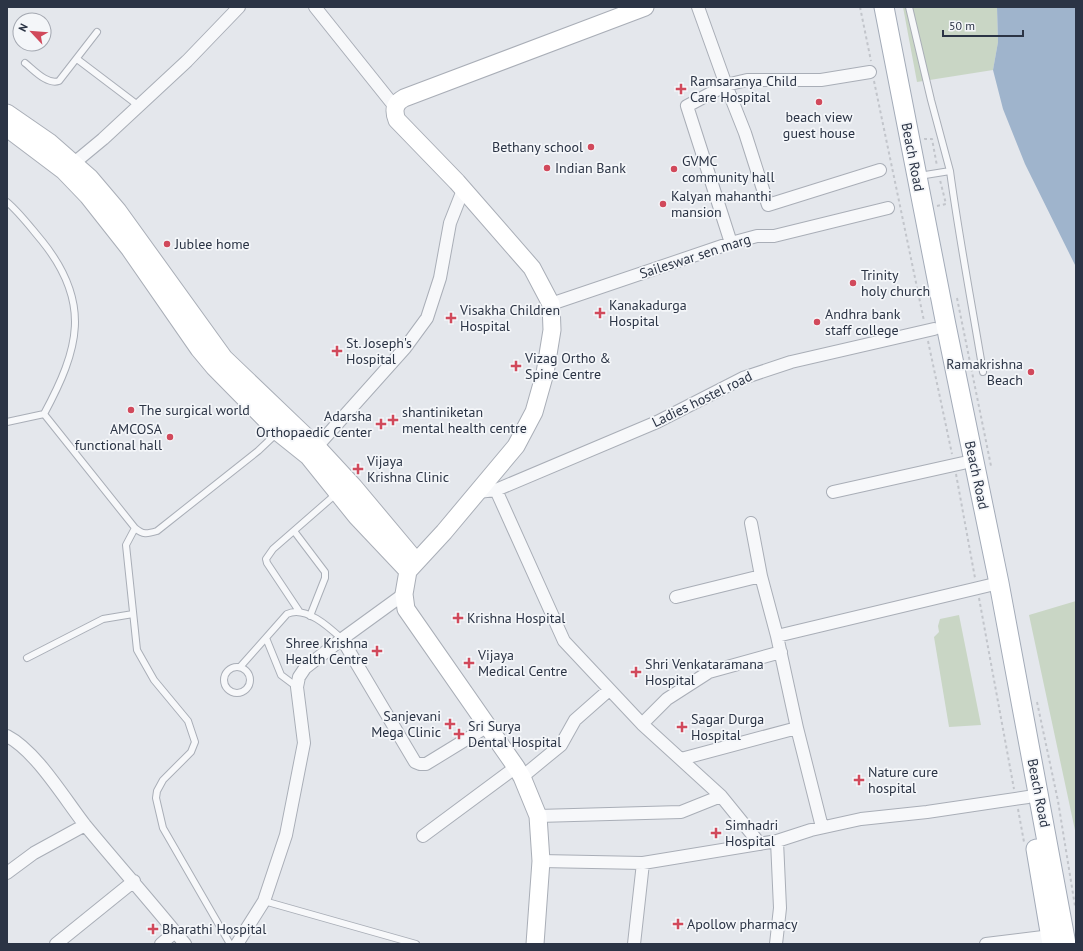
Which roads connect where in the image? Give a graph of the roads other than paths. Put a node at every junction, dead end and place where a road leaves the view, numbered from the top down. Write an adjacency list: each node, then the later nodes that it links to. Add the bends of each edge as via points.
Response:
1 (239, 7): 13 (street)
2 (645, 7): 14 (street, via 404,98 398,101)
3 (698, 7): 12 (street)
4 (871, 7): 26 (main road, Beach Road, via 886,69)
5 (884, 7): 20 (main road, Beach Road)
6 (909, 7): 19 (lane)
7 (322, 9): 14 (street)
8 (97, 32): 9 (lane)
9 (77, 59): 10 (lane, via 59,81 55,82 46,79); 13 (lane)
10 (25, 63)
11 (870, 72): 12 (street, via 821,80 747,80)
12 (726, 85): 18 (street, via 745,133 768,205); 24 (street, via 687,106)
13 (139, 106): 17 (street)
14 (395, 107): 21 (street, via 394,115 397,120)
15 (7, 113): 17 (street, via 49,142)
16 (7, 128): 17 (street)
17 (69, 167): 30 (street, via 118,212 219,363)
18 (880, 170)
19 (950, 171): 20 (lane); 27 (lane)
20 (917, 176): 42 (main road, Beach Road)
21 (463, 190): 25 (street, via 532,268); 31 (street, via 450,223 440,278 428,318 405,348)
22 (7, 202): 28 (lane, via 56,258 71,292 75,319 73,346 62,380)
23 (888, 208): 24 (street, Saileswar sen marg, via 774,236 757,236)
24 (731, 243): 25 (street, Saileswar sen marg)
25 (551, 304): 35 (street, via 552,330 545,373 534,412 516,446)
26 (934, 329): 32 (main road, Beach Road); 33 (street, Ladies hostel road, via 791,362 743,378 657,422)
27 (983, 372)
28 (44, 414): 29 (lane); 38 (lane)
29 (7, 422)
30 (283, 427): 31 (street); 38 (lane, via 258,451 157,531 147,534)
31 (313, 452): 34 (street); 40 (street, via 354,487)
32 (962, 463): 36 (street); 42 (main road, Beach Road)
33 (496, 490): 35 (street, Ladies hostel road); 55 (street, via 564,641)
34 (337, 492): 39 (lane); 40 (street, via 357,518)
35 (478, 492): 40 (street)
36 (833, 492)
37 (751, 523): 41 (street)
38 (135, 528): 46 (lane, via 126,545)
39 (294, 531): 45 (lane, via 266,558); 47 (lane, via 325,572)
40 (412, 566): 43 (street)
41 (761, 576): 44 (street); 48 (street)
42 (993, 585): 48 (street); 63 (main road, Beach Road); 76 (main road, Beach Road)
43 (404, 594): 50 (street); 57 (street, via 406,609)
44 (676, 597)
45 (299, 611): 47 (lane); 49 (lane, via 287,614)
46 (133, 614): 52 (lane, via 99,620); 80 (lane, via 137,650 154,680 185,715 195,742 191,752 159,785 156,798 160,820)
47 (310, 616): 50 (lane, via 326,625)
48 (778, 636): 51 (street)
49 (266, 638): 53 (lane); 54 (lane, via 281,675)
50 (342, 639): 54 (street, via 305,668 299,677); 57 (street, via 415,762 426,764)
51 (781, 652): 56 (street, via 709,672 667,699); 58 (street)
52 (27, 658)
53 (240, 667): 53 (lane, via 247,672 250,683 245,690 234,693 227,688 225,675 231,668)
54 (297, 687): 74 (street, via 304,743 302,756 286,835)
55 (609, 690): 56 (street); 61 (street, via 575,720 561,745)
56 (642, 724): 60 (street)
57 (488, 726): 61 (street)
58 (797, 728): 60 (street); 66 (street)
59 (7, 736): 65 (street, via 30,754)
60 (681, 759): 62 (street)
61 (519, 772): 64 (street); 67 (street)
62 (721, 796): 64 (street, via 681,812); 69 (street)
63 (1028, 797): 66 (street, via 861,819); 76 (main road, Beach Road)
64 (538, 816): 70 (street)
65 (85, 825): 72 (street, via 34,853); 73 (street)
66 (822, 827): 68 (street)
67 (423, 836)
68 (777, 841): 69 (street); 85 (street, via 780,908)
69 (760, 844): 71 (street)
70 (541, 861): 71 (street); 83 (street)
71 (643, 863): 84 (street)
72 (7, 873)
73 (134, 881): 75 (street); 77 (street)
74 (264, 901): 81 (street); 82 (lane)
75 (175, 932): 78 (street); 79 (street)
76 (1056, 941): 86 (street)
77 (56, 944)
78 (161, 944)
79 (185, 944)
80 (230, 944)
81 (237, 944)
82 (416, 944)
83 (535, 944)
84 (634, 944)
85 (776, 944)
86 (986, 944)

